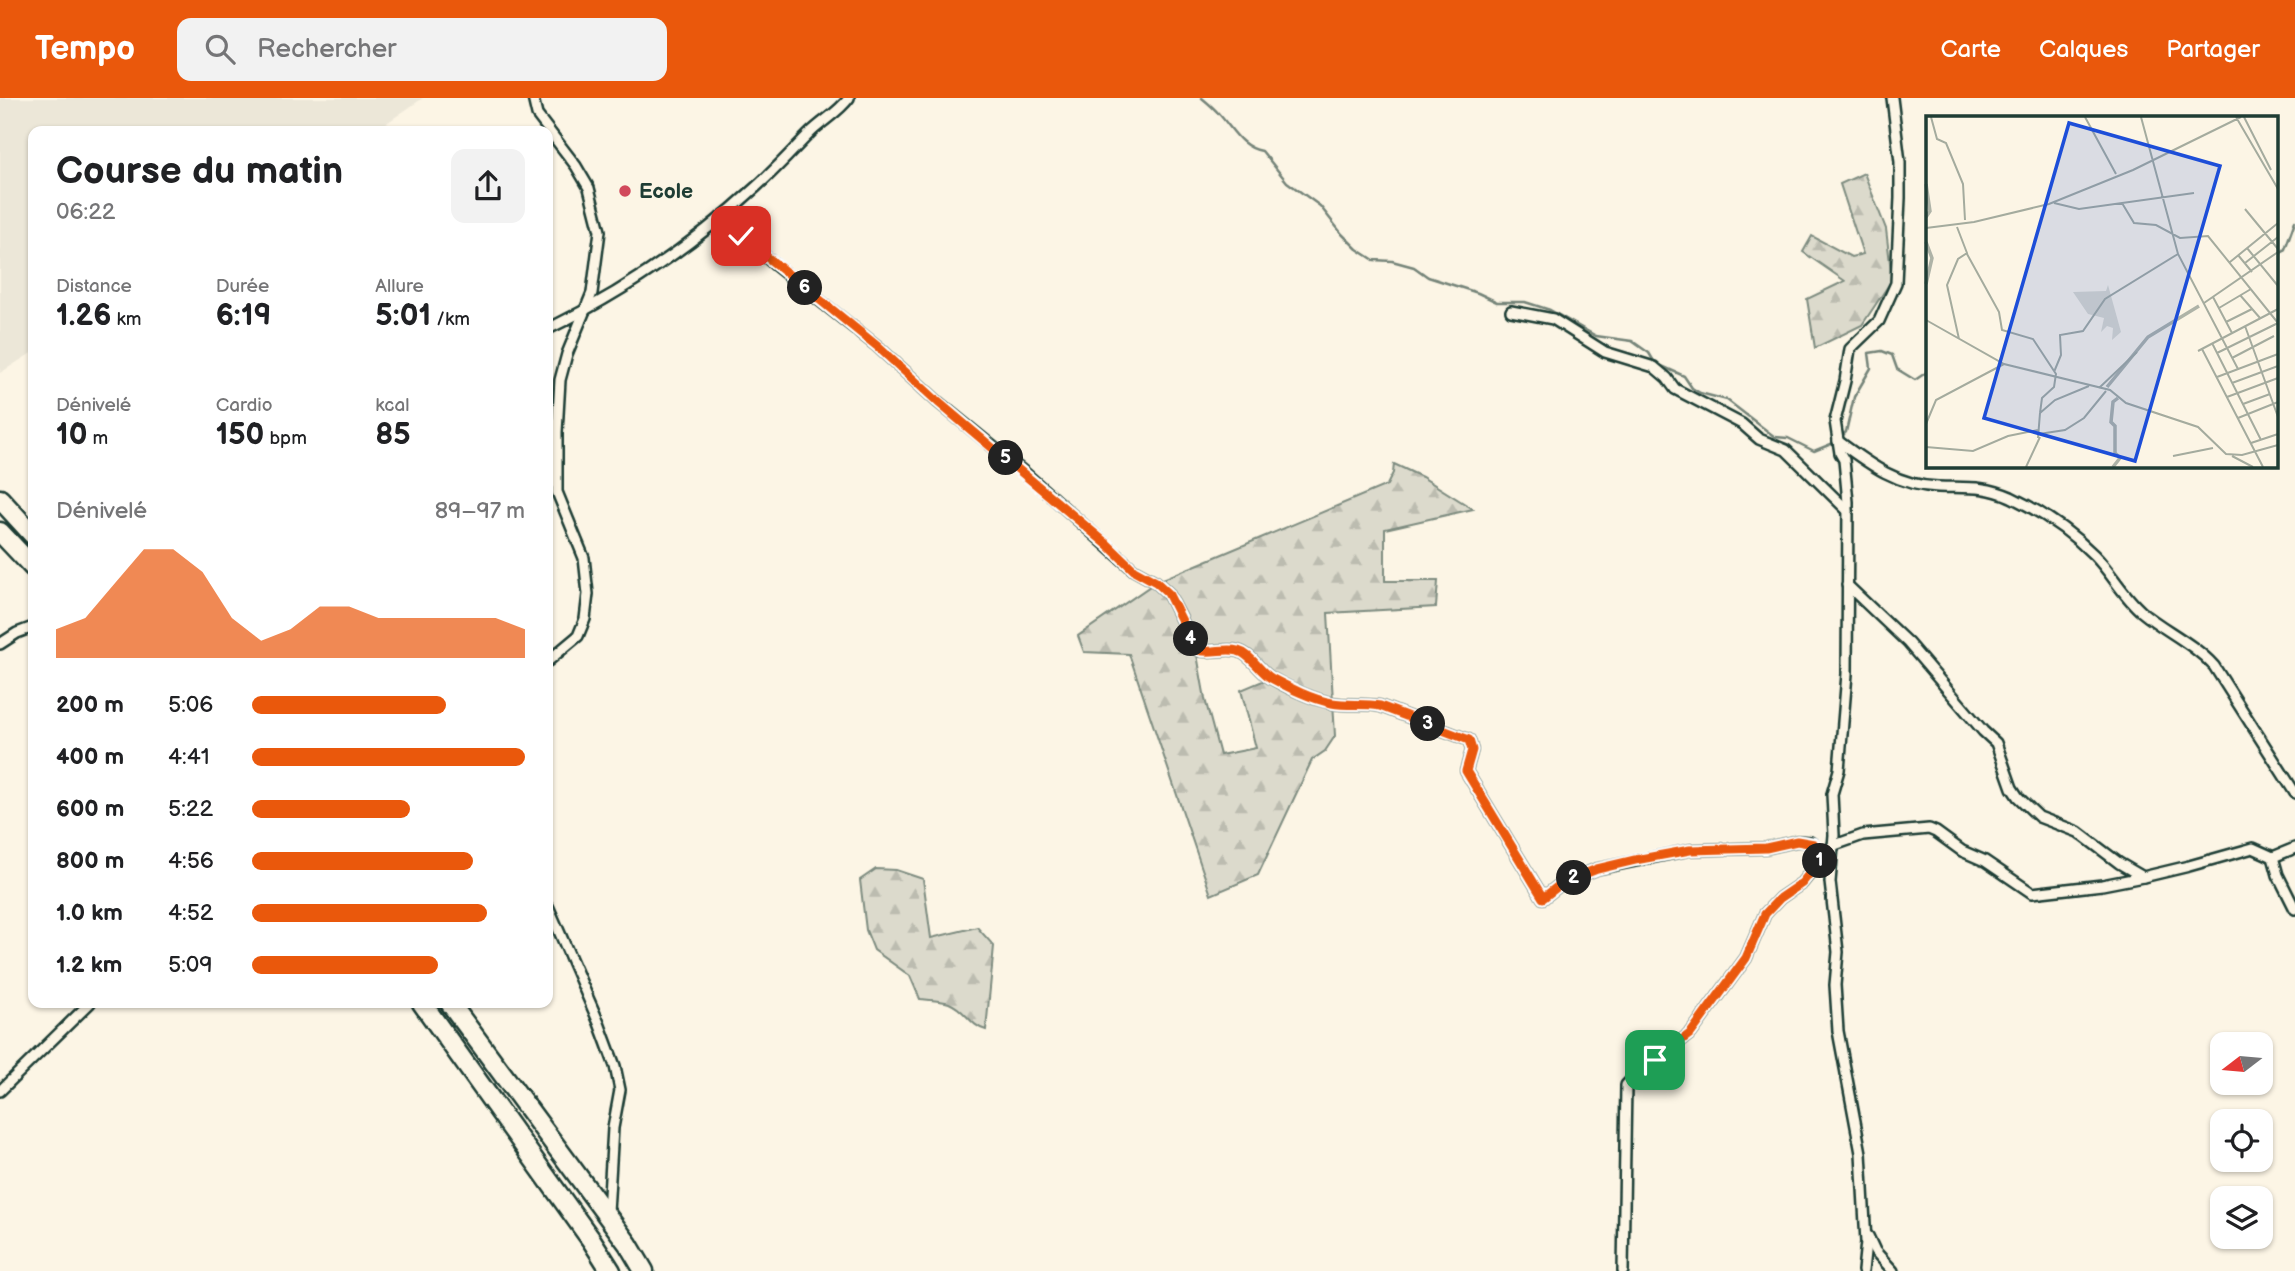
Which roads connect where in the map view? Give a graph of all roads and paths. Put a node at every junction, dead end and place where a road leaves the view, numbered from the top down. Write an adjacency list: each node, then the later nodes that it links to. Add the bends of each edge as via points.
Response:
1 (533, 98): 4 (street)
2 (849, 98): 6 (street)
3 (1892, 98): 10 (street, via 1900,186 1896,283 1879,321 1850,349 1835,421)
4 (545, 126)
5 (553, 136): 7 (street, via 589,188 600,230 592,293)
6 (721, 217): 7 (street); 24 (street, via 1134,570 1156,582 1168,593 1196,649 1243,652 1270,677 1308,695 1332,703 1380,706 1469,740 1472,750 1466,771 1543,898 1562,883 1597,869 1690,850 1810,842)
7 (585, 311): 9 (street); 19 (street, via 560,380 556,478 557,492 584,558 588,594 578,636)
8 (1511, 311): 12 (street, via 1553,319 1605,352 1654,367 1675,388 1742,424 1759,439 1786,450)
9 (553, 327)
10 (1838, 441): 12 (street); 20 (street, via 1892,478 1937,487 1983,488 2011,497 2060,526 2094,555 2139,609 2214,666)
11 (0, 499): 13 (highway)
12 (1848, 511): 16 (street)
13 (28, 530)
14 (0, 532): 15 (highway)
15 (28, 563)
16 (1847, 585): 21 (street, via 1847,674 1839,769 1832,794); 25 (street, via 1908,643 1996,743 2018,797 2039,817 2078,832)
17 (28, 629): 18 (street)
18 (0, 644)
19 (553, 656)
20 (2295, 793)
21 (1833, 845): 24 (street); 25 (street, via 1863,835 1930,829 2032,893); 33 (street, via 1830,882 1838,952 1838,1031 1861,1153)
22 (2295, 848): 23 (street)
23 (2273, 857): 25 (street, via 2253,848); 26 (street)
24 (1820, 860): 36 (street, via 1802,883 1765,914 1746,958 1691,1033 1648,1062 1626,1085)
25 (2143, 877)
26 (2295, 909)
27 (553, 917): 32 (street, via 599,1023 620,1090)
28 (85, 1008): 31 (street)
29 (426, 1008): 34 (highway)
30 (454, 1008): 32 (highway)
31 (0, 1091)
32 (608, 1217): 35 (highway)
33 (1866, 1231): 37 (street); 38 (street, via 1875,1251)
34 (611, 1271)
35 (644, 1271)
36 (1623, 1271)
37 (1863, 1271)
38 (1893, 1271)

